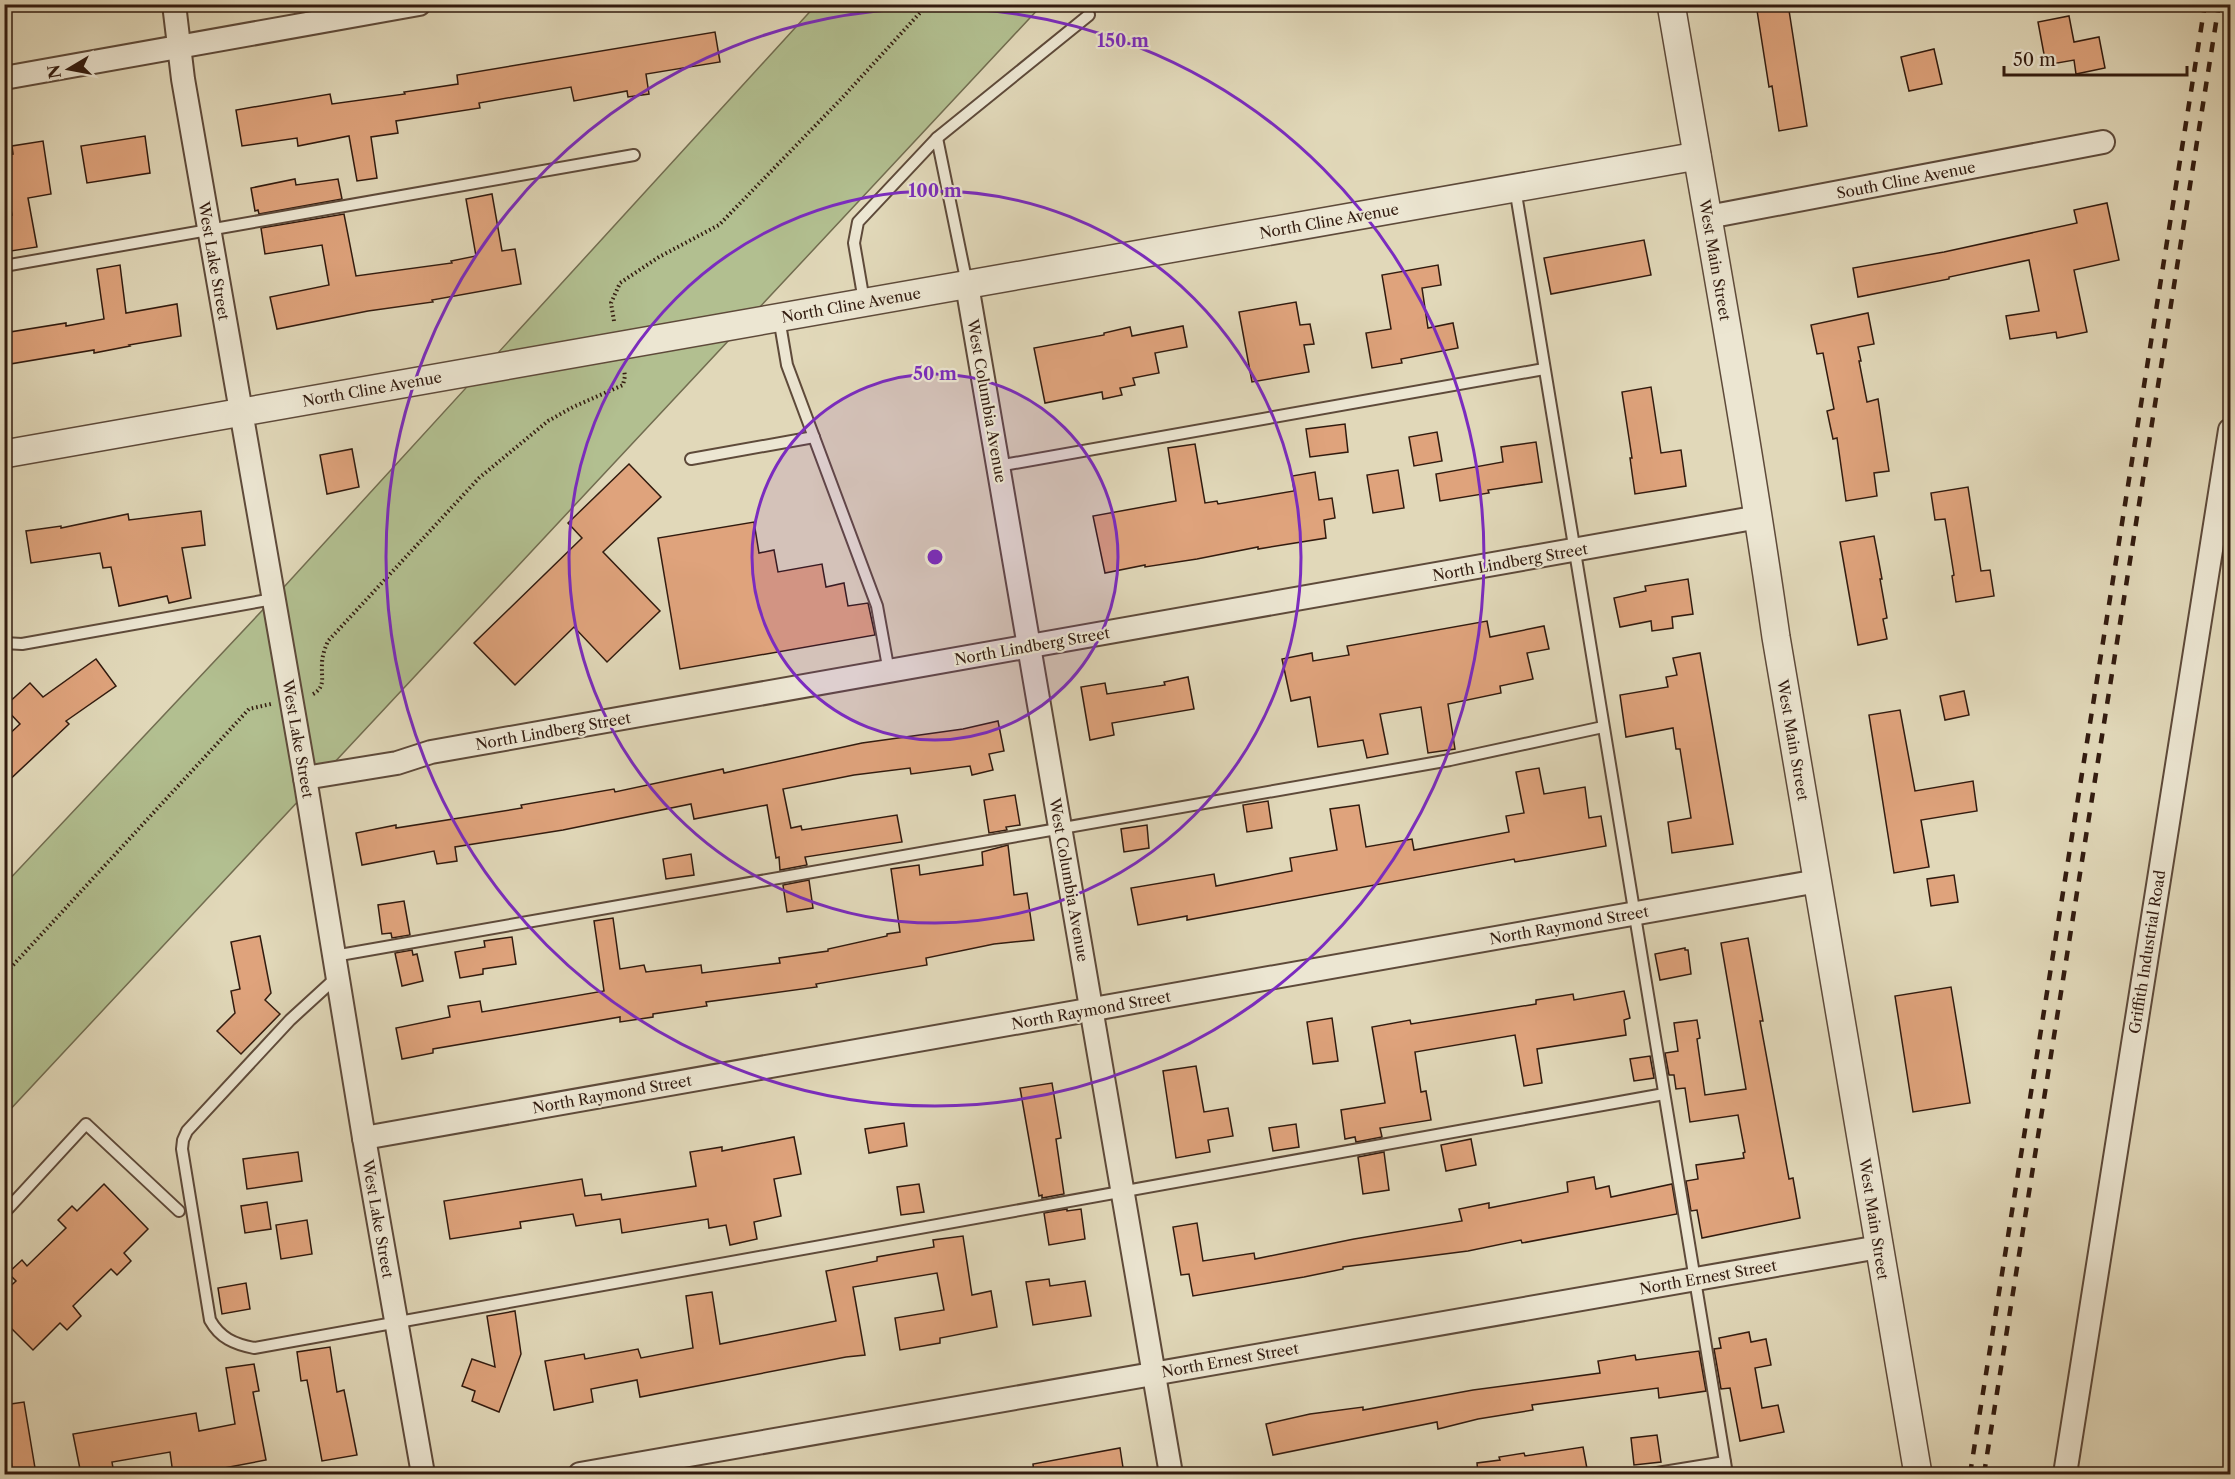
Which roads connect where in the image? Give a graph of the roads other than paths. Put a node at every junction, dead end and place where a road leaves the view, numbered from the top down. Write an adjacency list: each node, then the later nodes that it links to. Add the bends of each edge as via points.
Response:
1 (174, 4): 5 (street, West Lake Street)
2 (419, 4): 5 (street)
3 (1671, 4): 10 (street, West Main Street)
4 (1089, 15): 7 (lane)
5 (180, 47): 6 (street); 13 (street, West Lake Street)
6 (4, 78)
7 (937, 138): 15 (lane); 16 (lane, via 858,222 854,243)
8 (2103, 142): 12 (street, South Cline Avenue)
9 (634, 155): 13 (lane)
10 (1697, 156): 11 (street, North Cline Avenue); 12 (street, West Main Street)
11 (1515, 188): 15 (street, North Cline Avenue); 18 (lane)
12 (1708, 217): 26 (street, West Main Street)
13 (208, 230): 14 (lane); 19 (street, West Lake Street)
14 (4, 266)
15 (967, 285): 16 (street, North Cline Avenue); 24 (street, West Columbia Avenue)
16 (864, 303): 17 (street, North Cline Avenue)
17 (779, 318): 19 (street, North Cline Avenue); 21 (lane, via 786,365)
18 (1544, 369): 24 (lane); 27 (lane)
19 (240, 412): 22 (street, North Cline Avenue); 28 (street, West Lake Street)
20 (2230, 430): 25 (street, Griffith Industrial Road)
21 (814, 437): 23 (lane); 31 (lane, via 877,606)
22 (4, 454)
23 (690, 459)
24 (998, 466): 30 (street, West Columbia Avenue)
25 (2223, 514): 55 (street, Griffith Industrial Road)
26 (1759, 517): 27 (street, North Lindberg Street); 35 (street, West Main Street)
27 (1573, 550): 30 (street, North Lindberg Street); 32 (lane)
28 (273, 599): 29 (lane, via 22,644); 33 (street, West Lake Street)
29 (4, 643)
30 (1029, 647): 31 (street, North Lindberg Street); 34 (street, West Columbia Avenue)
31 (889, 672): 33 (street, North Lindberg Street, via 431,752 396,763)
32 (1603, 727): 34 (lane, via 1450,760); 36 (lane)
33 (305, 778): 37 (street, West Lake Street)
34 (1060, 829): 37 (lane); 38 (street, West Columbia Avenue)
35 (1818, 881): 36 (street, North Raymond Street); 44 (street, West Main Street)
36 (1634, 914): 38 (street, North Raymond Street); 39 (lane)
37 (336, 967): 40 (street, West Lake Street); 46 (lane, via 183,1140 210,1320 227,1340 254,1348)
38 (1091, 1010): 40 (street, North Raymond Street); 41 (street, West Columbia Avenue)
39 (1664, 1094): 41 (lane); 45 (lane)
40 (364, 1138): 46 (street, West Lake Street)
41 (1123, 1192): 46 (lane); 47 (street, West Columbia Avenue)
42 (179, 1211): 43 (lane, via 86,1124)
43 (4, 1213)
44 (1879, 1247): 45 (street, North Ernest Street); 54 (street, West Main Street)
45 (1695, 1279): 47 (street, North Ernest Street); 48 (lane)
46 (396, 1322): 49 (street, West Lake Street)
47 (1154, 1374): 50 (street, North Ernest Street); 51 (street, West Columbia Avenue)
48 (1725, 1462): 52 (lane); 53 (lane)
49 (423, 1474)
50 (580, 1474)
51 (1171, 1474)
52 (1651, 1474)
53 (1727, 1474)
54 (1918, 1474)
55 (2065, 1474)

